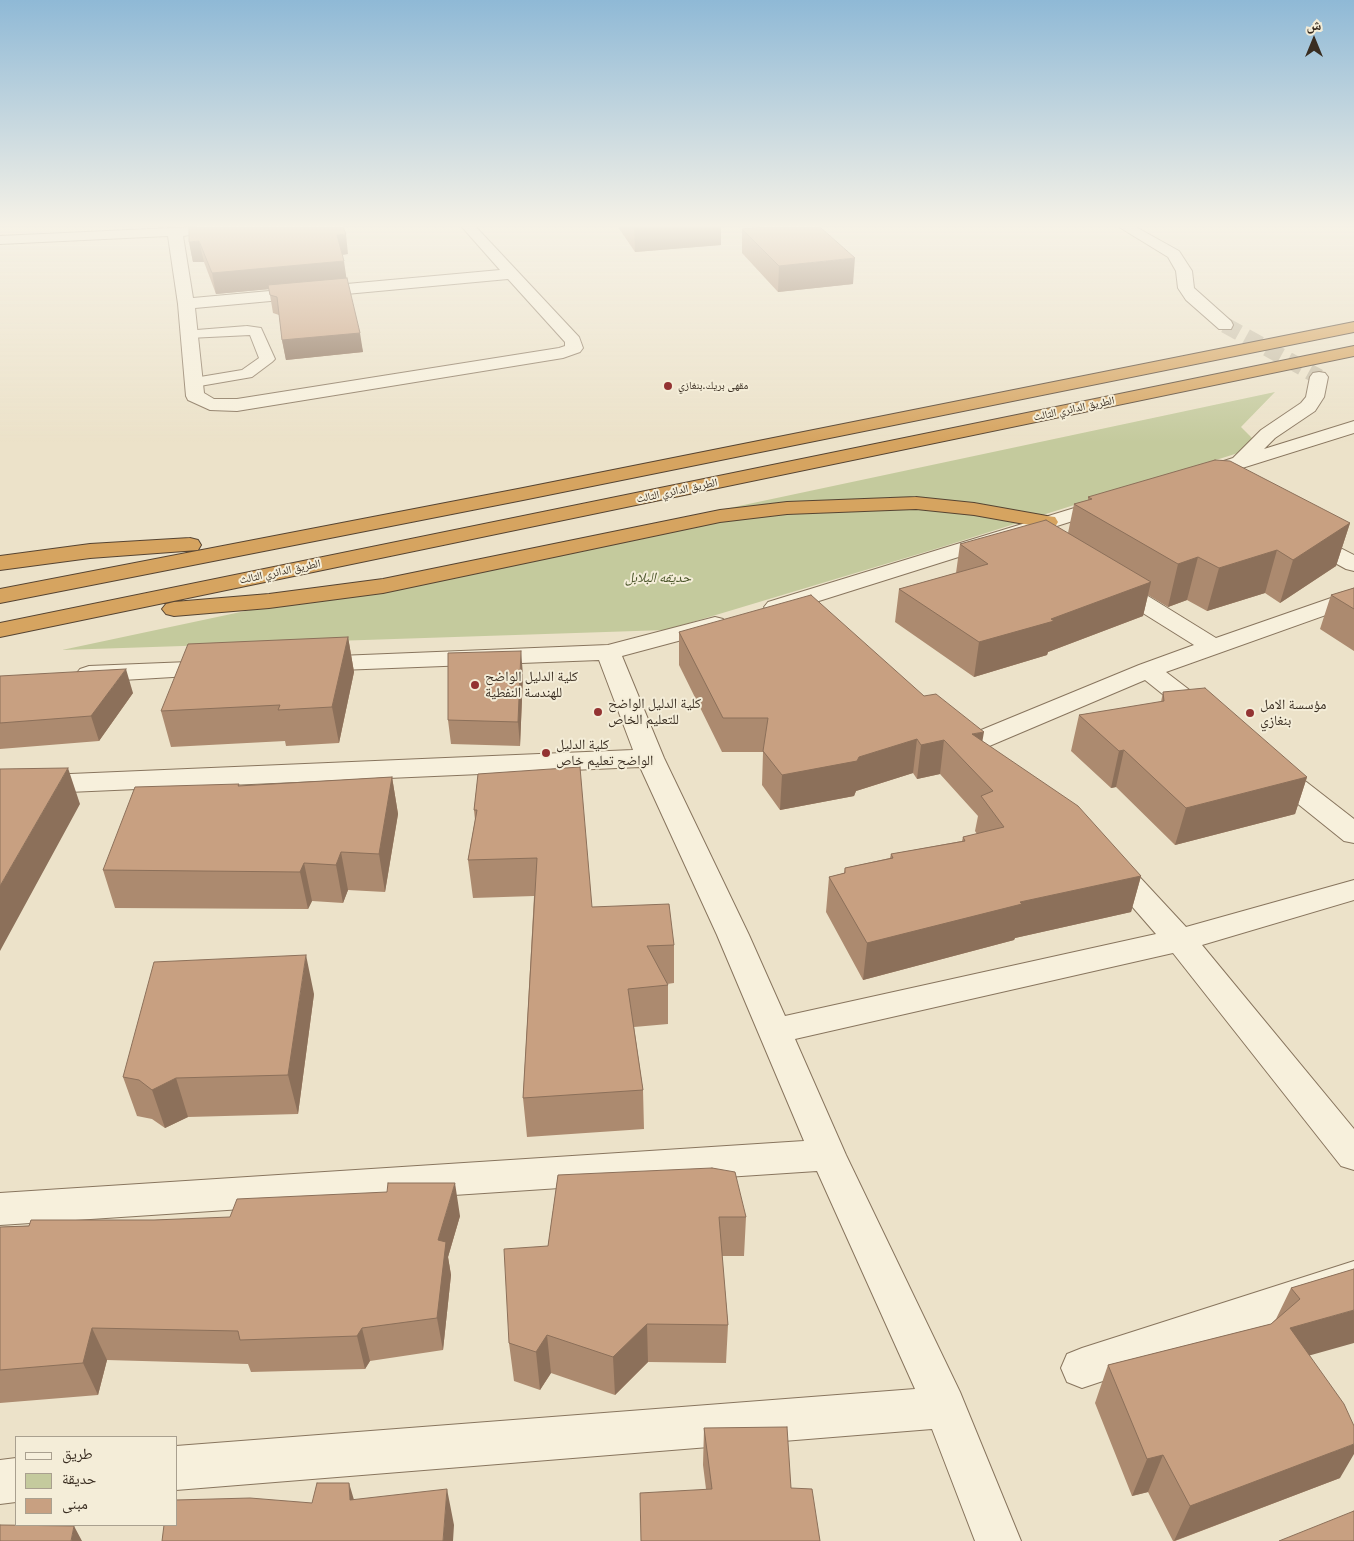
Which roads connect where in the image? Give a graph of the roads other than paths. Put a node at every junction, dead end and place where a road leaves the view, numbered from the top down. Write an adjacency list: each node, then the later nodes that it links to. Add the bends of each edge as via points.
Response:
1 (185, 299): 5 (street)
2 (241, 299): 5 (street)
3 (533, 299): 11 (street, via 573,341 574,348 564,353 237,405 210,404 195,396)
4 (1194, 299): 6 (street)
5 (186, 304): 8 (street)
6 (1225, 325)
7 (1354, 326): 18 (highway, الطريق الدائري الثالث)
8 (189, 334): 11 (street); 11 (lane, via 256,331 267,359 247,374)
9 (1354, 351): 25 (highway, الطريق الدائري الثالث)
10 (1319, 377): 13 (street, via 1315,397 1308,407 1268,434)
11 (194, 382)
12 (1354, 427): 13 (street)
13 (1236, 464): 14 (street, via 1190,478)
14 (1219, 491)
15 (1130, 497): 17 (street)
16 (1287, 527): 20 (street)
17 (1046, 533): 24 (street, via 1022,531); 25 (highway, via 974,509 916,504 787,508 720,516 383,586 208,606)
18 (259, 546): 19 (highway, via 123,548); 22 (highway, الطريق الدائري الثالث)
19 (0, 563)
20 (1354, 564)
21 (1095, 574): 28 (street)
22 (0, 596)
23 (1354, 597): 28 (street)
24 (794, 602): 26 (street); 29 (street)
25 (87, 612): 27 (highway, الطريق الدائري الثالث)
26 (818, 620)
27 (0, 630)
28 (1212, 646): 32 (street)
29 (608, 652): 30 (street); 37 (street)
30 (289, 666)
31 (239, 668): 33 (street)
32 (1148, 670): 34 (street, via 988,750); 35 (street)
33 (70, 674)
34 (954, 723)
35 (1224, 731)
36 (1255, 755): 39 (street)
37 (650, 758): 38 (street); 43 (street, via 733,935)
38 (0, 786)
39 (1354, 834)
40 (1090, 842): 42 (street)
41 (1354, 890): 42 (street)
42 (1180, 940): 43 (street); 45 (street)
43 (774, 1032): 44 (street)
44 (828, 1155): 46 (street); 49 (street)
45 (1354, 1155)
46 (0, 1210)
47 (1354, 1279): 48 (street)
48 (1082, 1368)
49 (945, 1407): 50 (street); 53 (street)
50 (178, 1468)
51 (15, 1480): 52 (street)
52 (0, 1482)
53 (998, 1541)

